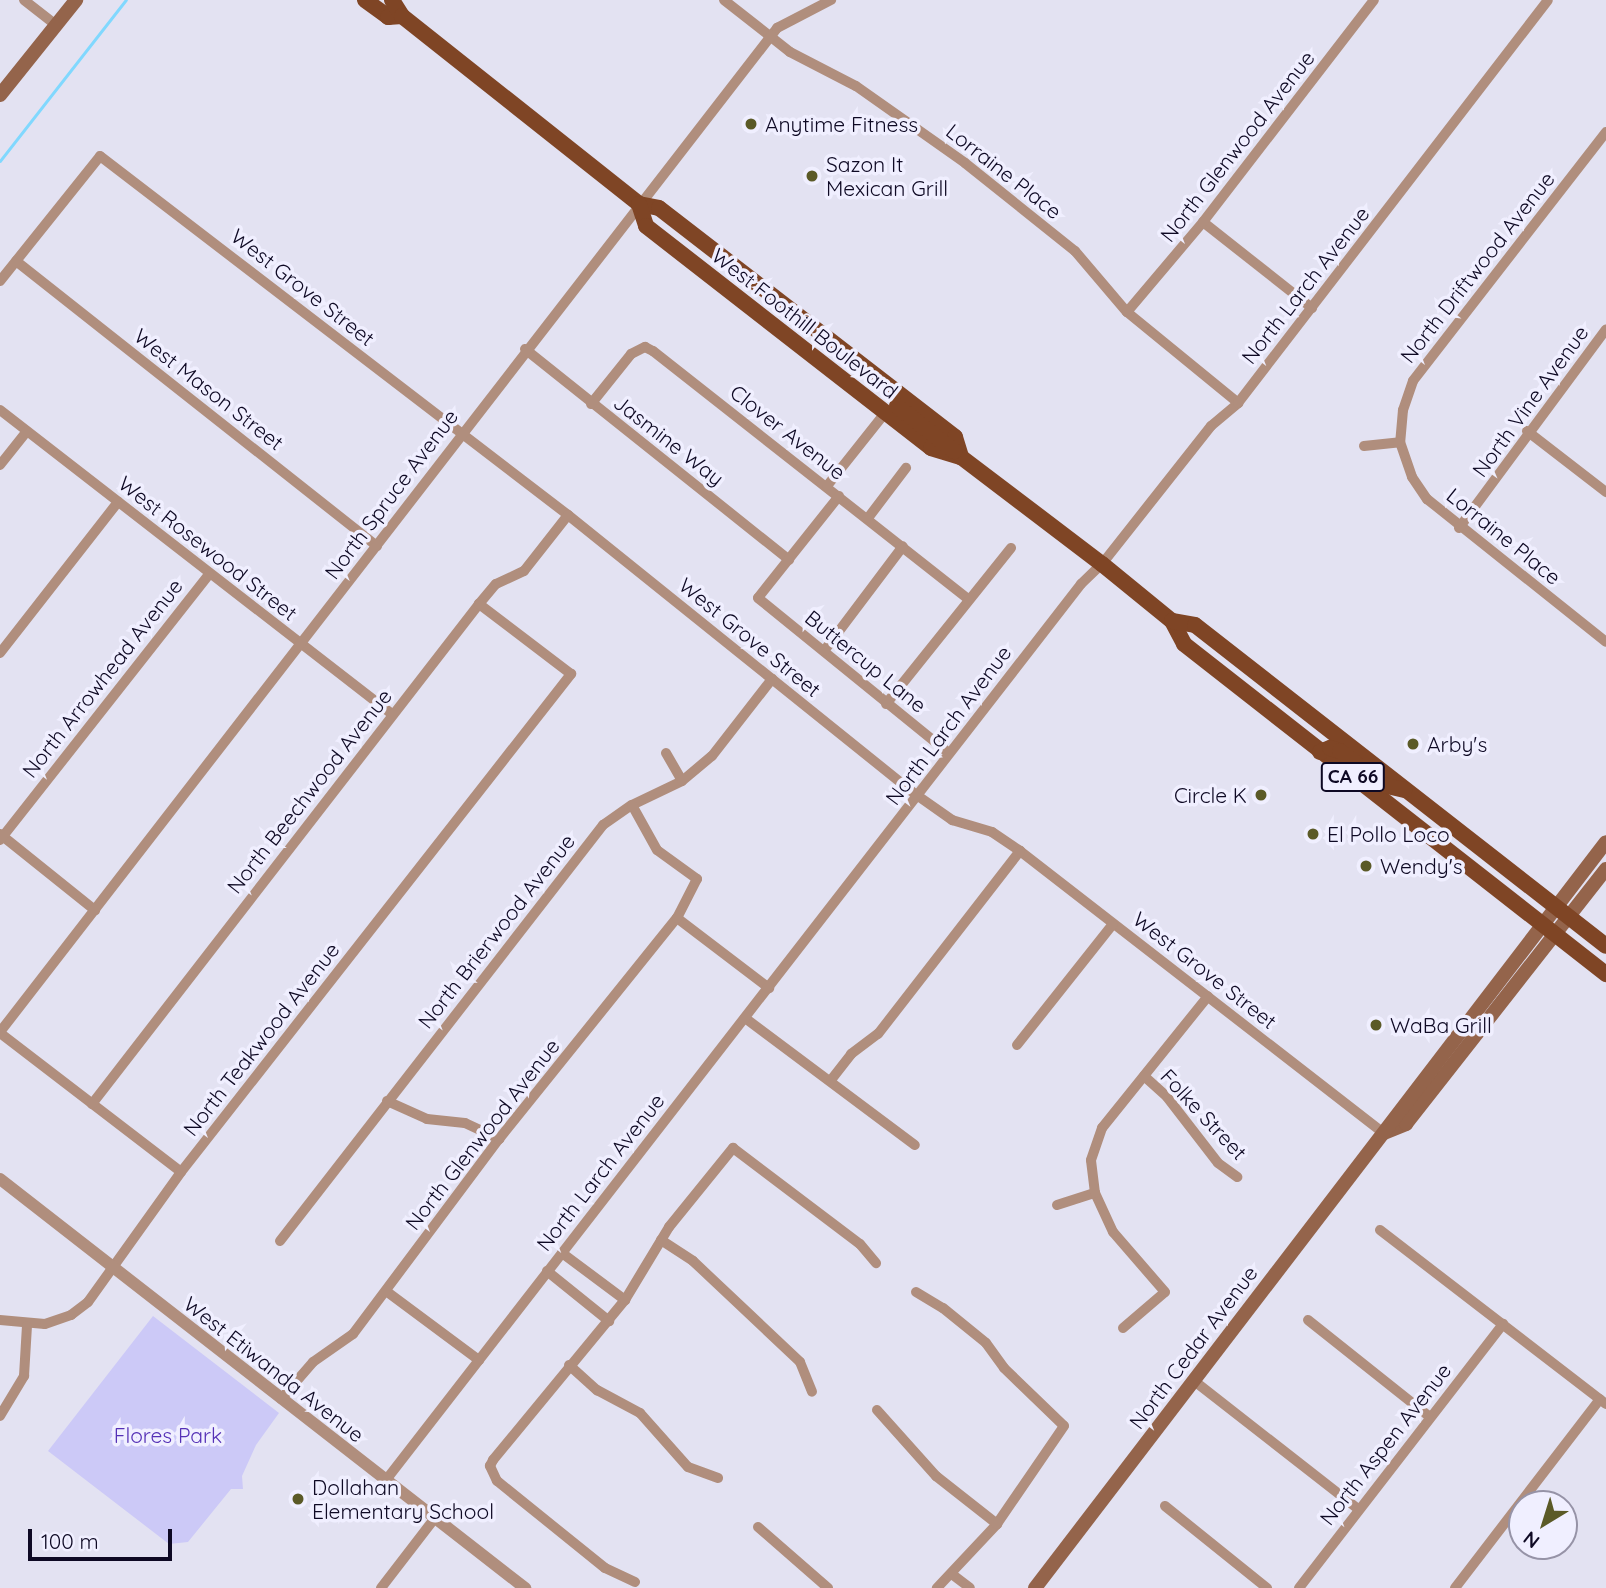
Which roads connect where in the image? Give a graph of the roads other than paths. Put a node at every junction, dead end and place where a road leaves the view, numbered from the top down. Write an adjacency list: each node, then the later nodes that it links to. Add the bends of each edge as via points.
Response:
1 (24, 0): 10 (street)
2 (76, 0): 10 (main road)
3 (365, 0): 9 (main road, West Foothill Boulevard, via 388,17)
4 (392, 0): 9 (main road, West Foothill Boulevard)
5 (724, 0): 11 (street, Lorraine Place)
6 (831, 0): 11 (street, North Spruce Avenue, via 786,21)
7 (1374, 0): 15 (street, North Glenwood Avenue)
8 (1548, 0): 18 (street, North Larch Avenue)
9 (402, 16): 14 (main road, West Foothill Boulevard)
10 (56, 25): 12 (main road)
11 (771, 36): 14 (street, North Spruce Avenue); 19 (street, Lorraine Place, via 790,52 856,86 965,163 1075,251)
12 (0, 94)
13 (1606, 132): 29 (street, North Driftwood Avenue, via 1413,381 1403,410)
14 (639, 204): 21 (street, North Spruce Avenue); 25 (main road, West Foothill Boulevard, via 646,226); 31 (main road, West Foothill Boulevard, via 659,208 954,437)
15 (1203, 222): 18 (street); 19 (street, North Glenwood Avenue)
16 (16, 261): 17 (street); 28 (street, West Grove Street, via 100,156); 41 (street, West Mason Street)
17 (0, 281)
18 (1312, 308): 22 (street, North Larch Avenue)
19 (1127, 312): 22 (street, Lorraine Place)
20 (1606, 329): 27 (street, North Vine Avenue)
21 (526, 349): 23 (street, Jasmine Way); 28 (street, North Spruce Avenue)
22 (1238, 403): 45 (street, North Larch Avenue, via 1211,426)
23 (591, 404): 34 (street, Clover Avenue, via 631,354 645,347); 44 (street, Jasmine Way)
24 (0, 410): 26 (street, West Rosewood Street)
25 (885, 412): 31 (main road, West Foothill Boulevard, via 931,448); 34 (street)
26 (27, 431): 32 (street); 37 (street, West Rosewood Street)
27 (1527, 432): 35 (street); 40 (street, North Vine Avenue)
28 (461, 433): 38 (street, West Grove Street); 41 (street, North Spruce Avenue)
29 (1400, 442): 30 (street); 40 (street, Lorraine Place, via 1412,477 1427,499)
30 (1364, 446)
31 (961, 457): 45 (main road, West Foothill Boulevard)
32 (0, 465)
33 (906, 468): 39 (street)
34 (827, 486): 36 (street, Clover Avenue)
35 (1606, 492)
36 (839, 496): 39 (street, Clover Avenue); 44 (street)
37 (118, 502): 46 (street, West Rosewood Street); 53 (street)
38 (568, 515): 48 (street, North Beechwood Avenue, via 524,572 496,584); 55 (street, West Grove Street)
39 (868, 518): 42 (street, Clover Avenue)
40 (1459, 528): 50 (street, Lorraine Place)
41 (377, 546): 51 (street, North Spruce Avenue)
42 (903, 546): 47 (street, Clover Avenue); 52 (street)
43 (1011, 548): 47 (street)
44 (789, 560): 52 (street, Buttercup Lane, via 758,598)
45 (1102, 564): 49 (main road, West Foothill Boulevard); 61 (street, North Larch Avenue, via 1081,583)
46 (209, 574): 51 (street, West Rosewood Street); 66 (street, North Arrowhead Avenue)
47 (967, 598): 56 (street)
48 (479, 604): 58 (street, North Beechwood Avenue); 91 (street, North Teakwood Avenue, via 571,674)
49 (1172, 621): 54 (main road, West Foothill Boulevard / CA 66, via 1184,644); 57 (main road, West Foothill Boulevard, via 1195,625)
50 (1606, 642)
51 (300, 644): 58 (street, West Rosewood Street); 70 (street, North Spruce Avenue)
52 (824, 651): 56 (street, Buttercup Lane)
53 (0, 653)
54 (1199, 656): 57 (main road, via 1209,650 1280,702); 59 (main road, West Foothill Boulevard / CA 66)
55 (772, 679): 62 (street, North Brierwood Avenue, via 712,756); 64 (street, West Grove Street)
56 (886, 704): 61 (street, Buttercup Lane)
57 (1298, 705): 63 (main road, West Foothill Boulevard)
58 (392, 714): 87 (street, North Beechwood Avenue)
59 (1320, 752): 63 (main road, via 1340,751 1383,785); 74 (main road, West Foothill Boulevard / CA 66)
60 (666, 753): 62 (street)
61 (949, 753): 64 (street, North Larch Avenue)
62 (682, 781): 65 (street, North Brierwood Avenue)
63 (1409, 791): 71 (main road, West Foothill Boulevard)
64 (918, 796): 68 (street, West Grove Street, via 952,820 992,832); 77 (street, North Larch Avenue)
65 (632, 805): 72 (street, North Glenwood Avenue, via 657,850 698,879); 86 (street, North Brierwood Avenue, via 603,825)
66 (1, 837): 70 (street)
67 (1606, 842): 71 (main road, North Cedar Avenue)
68 (1020, 851): 73 (street, West Grove Street); 84 (street, via 878,1034 851,1054)
69 (1606, 869): 71 (main road, North Cedar Avenue)
70 (95, 910): 80 (street, North Spruce Avenue)
71 (1562, 911): 74 (main road, North Cedar Avenue); 75 (main road, West Foothill Boulevard)
72 (677, 918): 77 (street); 89 (street, North Glenwood Avenue)
73 (1113, 924): 78 (street, West Grove Street); 81 (street)
74 (1549, 929): 76 (main road, West Foothill Boulevard / CA 66); 82 (main road, North Cedar Avenue); 85 (main road, North Cedar Avenue)
75 (1606, 946)
76 (1606, 974)
77 (769, 988): 79 (street, North Larch Avenue)
78 (1208, 996): 83 (street); 88 (street, West Grove Street)
79 (745, 1018): 84 (street); 99 (street, North Larch Avenue)
80 (0, 1033): 87 (street)
81 (1017, 1045)
82 (1448, 1045): 85 (main road, via 1452,1054 1428,1086); 88 (main road, North Cedar Avenue)
83 (1144, 1076): 92 (street, Folke Street, via 1167,1097 1218,1163); 94 (street, via 1102,1128 1091,1160)
84 (831, 1080): 90 (street)
85 (1425, 1100): 88 (main road, North Cedar Avenue, via 1406,1124)
86 (387, 1101): 89 (street, via 427,1119 465,1123); 98 (street, North Brierwood Avenue)
87 (92, 1104): 91 (street)
88 (1384, 1133): 114 (main road, North Cedar Avenue)
89 (499, 1139): 103 (street, North Glenwood Avenue)
90 (915, 1145)
91 (181, 1172): 101 (street, North Teakwood Avenue)
92 (1237, 1177)
93 (0, 1179): 101 (street, West Etiwanda Avenue)
94 (1095, 1193): 95 (street); 111 (street, via 1114,1232 1165,1292)
95 (1057, 1205)
96 (1380, 1230): 109 (street)
97 (661, 1240): 100 (street, via 733,1148 860,1244); 105 (street); 115 (street, via 694,1261 800,1362)
98 (281, 1241)
99 (562, 1253): 102 (street, North Larch Avenue); 105 (street)
100 (876, 1263)
101 (114, 1268): 110 (street, North Teakwood Avenue, via 88,1302 71,1315); 116 (street, West Etiwanda Avenue)
102 (547, 1271): 108 (street); 112 (street, North Larch Avenue)
103 (386, 1291): 112 (street); 116 (street, North Glenwood Avenue, via 353,1334 313,1362)
104 (916, 1292): 126 (street, via 986,1343 1004,1368 1064,1426)
105 (625, 1300): 108 (street)
106 (0, 1320): 110 (street)
107 (1308, 1320): 120 (street)
108 (609, 1321): 113 (street)
109 (1503, 1324): 117 (street); 120 (street, North Aspen Avenue)
110 (27, 1326): 119 (street, via 24,1376)
111 (1123, 1328)
112 (478, 1360): 122 (street, North Larch Avenue)
113 (569, 1365): 121 (street, via 597,1390 640,1413 688,1466); 129 (street, via 493,1460 491,1473 605,1568)
114 (1194, 1380): 124 (street); 135 (main road, North Cedar Avenue)
115 (812, 1392)
116 (281, 1399): 122 (street, West Etiwanda Avenue)
117 (1603, 1401): 138 (street)
118 (877, 1410): 126 (street, via 936,1476)
119 (0, 1416)
120 (1430, 1417): 124 (street, North Aspen Avenue)
121 (719, 1478)
122 (386, 1479): 125 (street, West Etiwanda Avenue)
123 (1165, 1506): 136 (street)
124 (1358, 1509): 137 (street, North Aspen Avenue)
125 (435, 1518): 130 (street); 131 (street, West Etiwanda Avenue)
126 (997, 1524): 128 (street)
127 (758, 1527): 132 (street)
128 (953, 1574): 133 (street); 134 (street)
129 (635, 1582)
130 (381, 1588)
131 (525, 1588)
132 (828, 1588)
133 (937, 1588)
134 (970, 1588)
135 (1035, 1588)
136 (1267, 1588)
137 (1299, 1588)
138 (1455, 1588)

